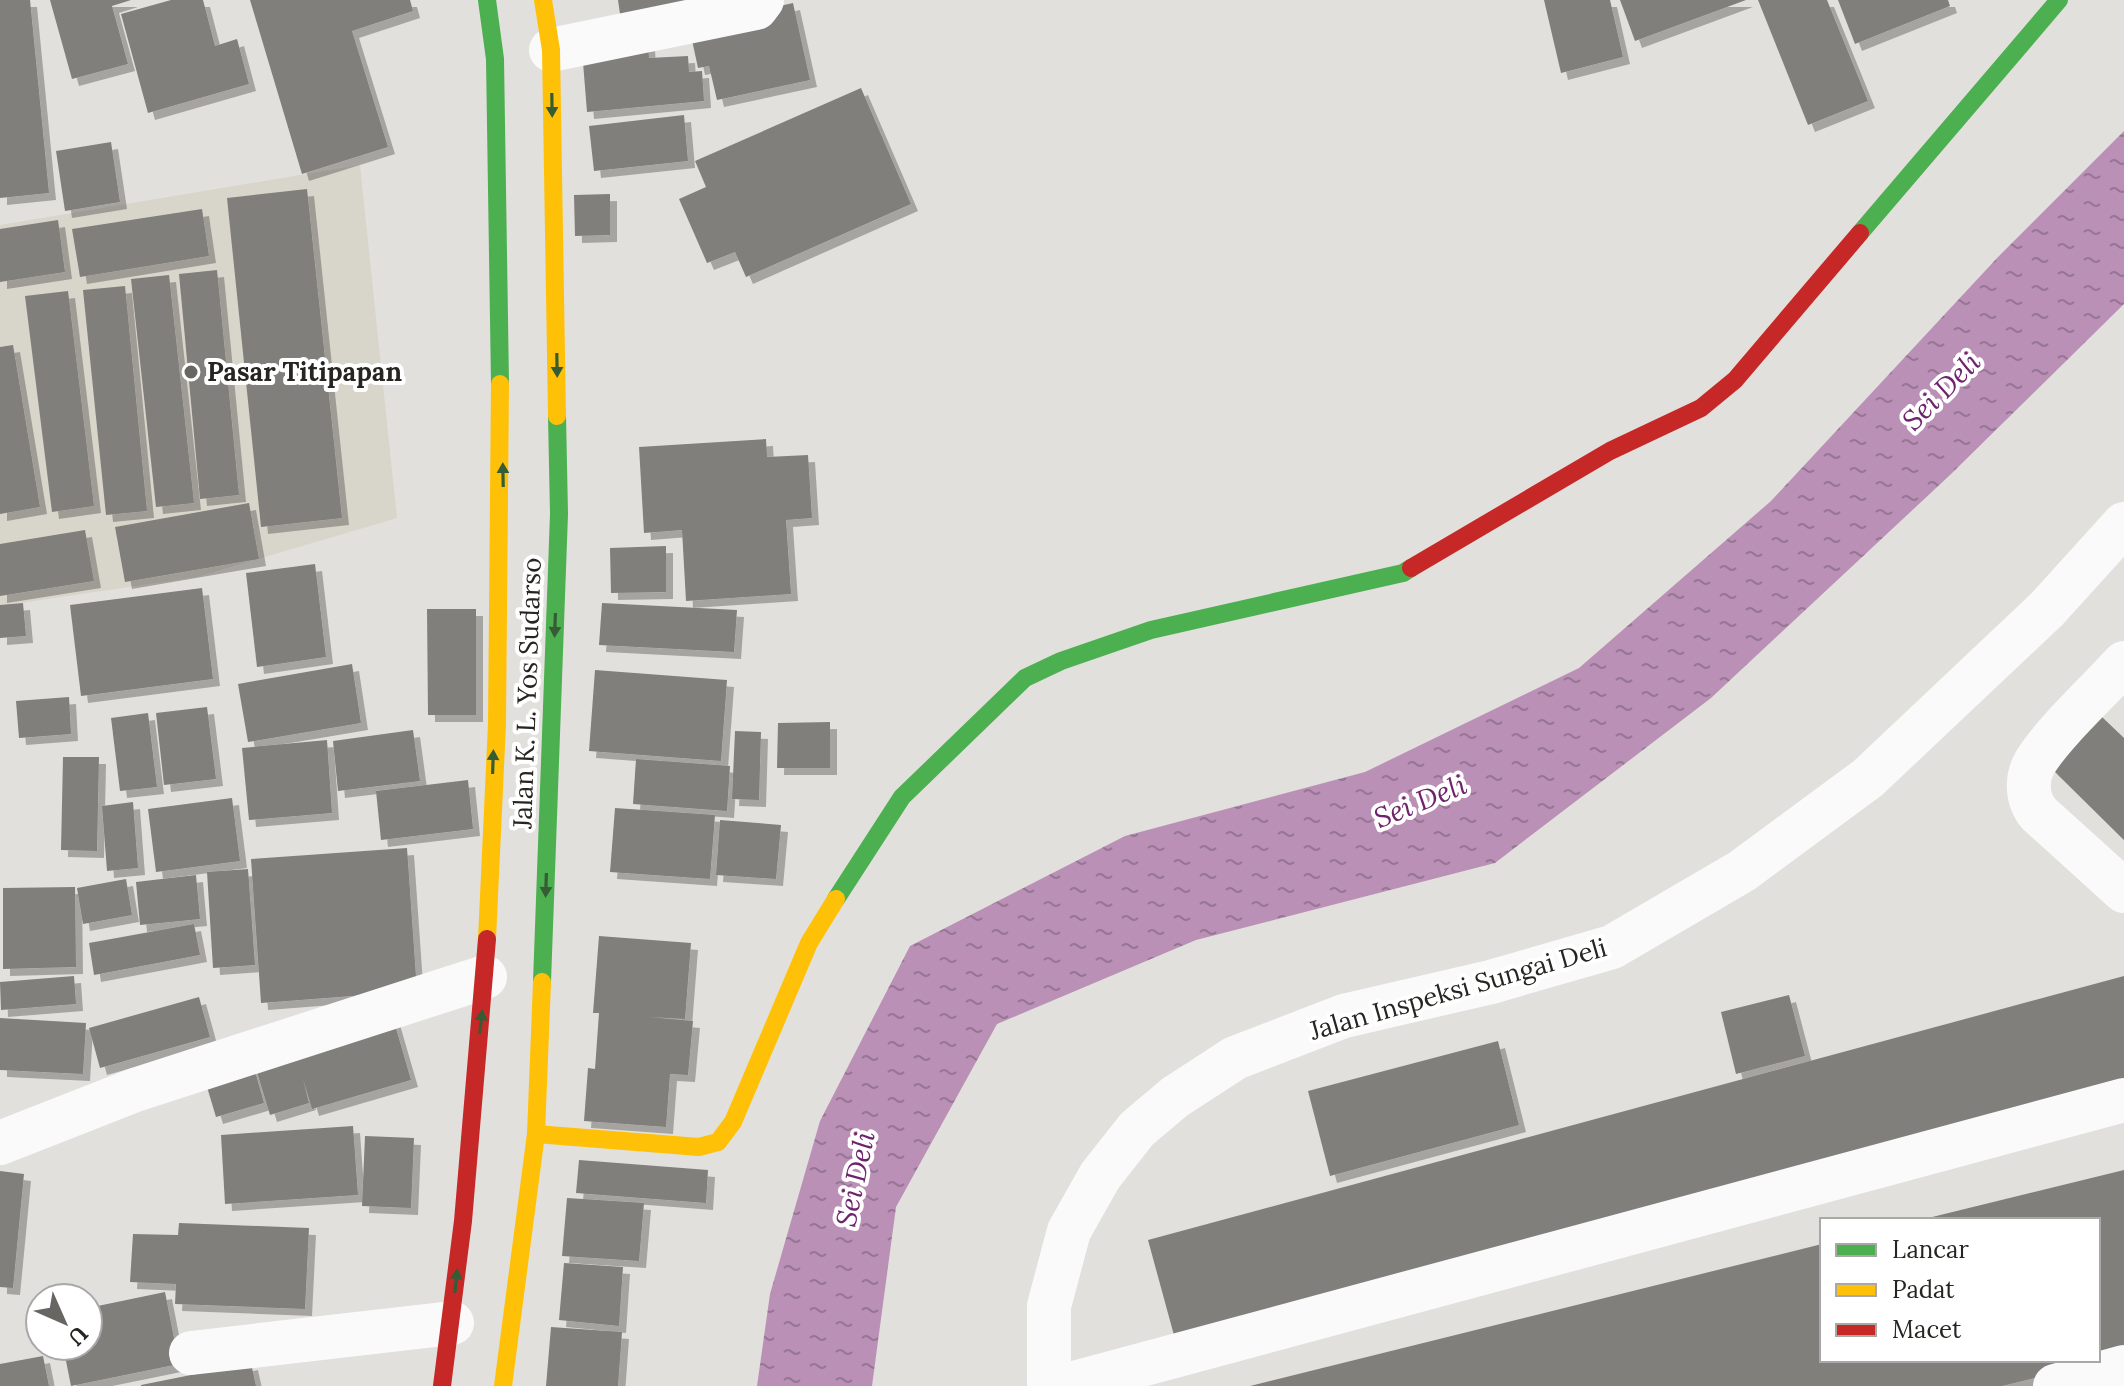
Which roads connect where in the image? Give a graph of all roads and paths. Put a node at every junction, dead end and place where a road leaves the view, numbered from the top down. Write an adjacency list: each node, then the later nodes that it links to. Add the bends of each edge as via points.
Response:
1 (487, 0): 9 (main road, Jalan K. L. Yos Sudarso, one-way to 1, via 508,574 495,59)
2 (543, 0): 5 (main road, Jalan K. L. Yos Sudarso)
3 (762, 0): 5 (street, via 756,8)
4 (2053, 1): 11 (main road, via 1735,380 1701,408 1610,451 1403,573 1151,630 1025,678 902,797 865,850 809,943 733,1122 718,1142 699,1147)
5 (551, 50): 11 (main road, Jalan K. L. Yos Sudarso, one-way to 11, via 559,514 550,574)
6 (2123, 526): 19 (street, Jalan Inspeksi Sungai Deli, via 2047,609 1868,778 1742,871 1612,947 1344,1016 1235,1058 1175,1097 1137,1129 1100,1176 1069,1231 1049,1306)
7 (2124, 663): 8 (street, via 2035,762 2029,793 2039,814)
8 (2124, 891)
9 (485, 977): 12 (street, via 135,1090); 13 (main road, Jalan K. L. Yos Sudarso, one-way to 9)
10 (2124, 1100): 16 (street)
11 (536, 1134): 18 (main road, Jalan K. L. Yos Sudarso)
12 (0, 1143)
13 (452, 1323): 14 (street); 17 (main road, Jalan K. L. Yos Sudarso)
14 (191, 1353)
15 (2124, 1367): 21 (street)
16 (1190, 1370): 20 (street)
17 (442, 1386)
18 (503, 1386)
19 (1049, 1386)
20 (1063, 1386)
21 (2055, 1386)

